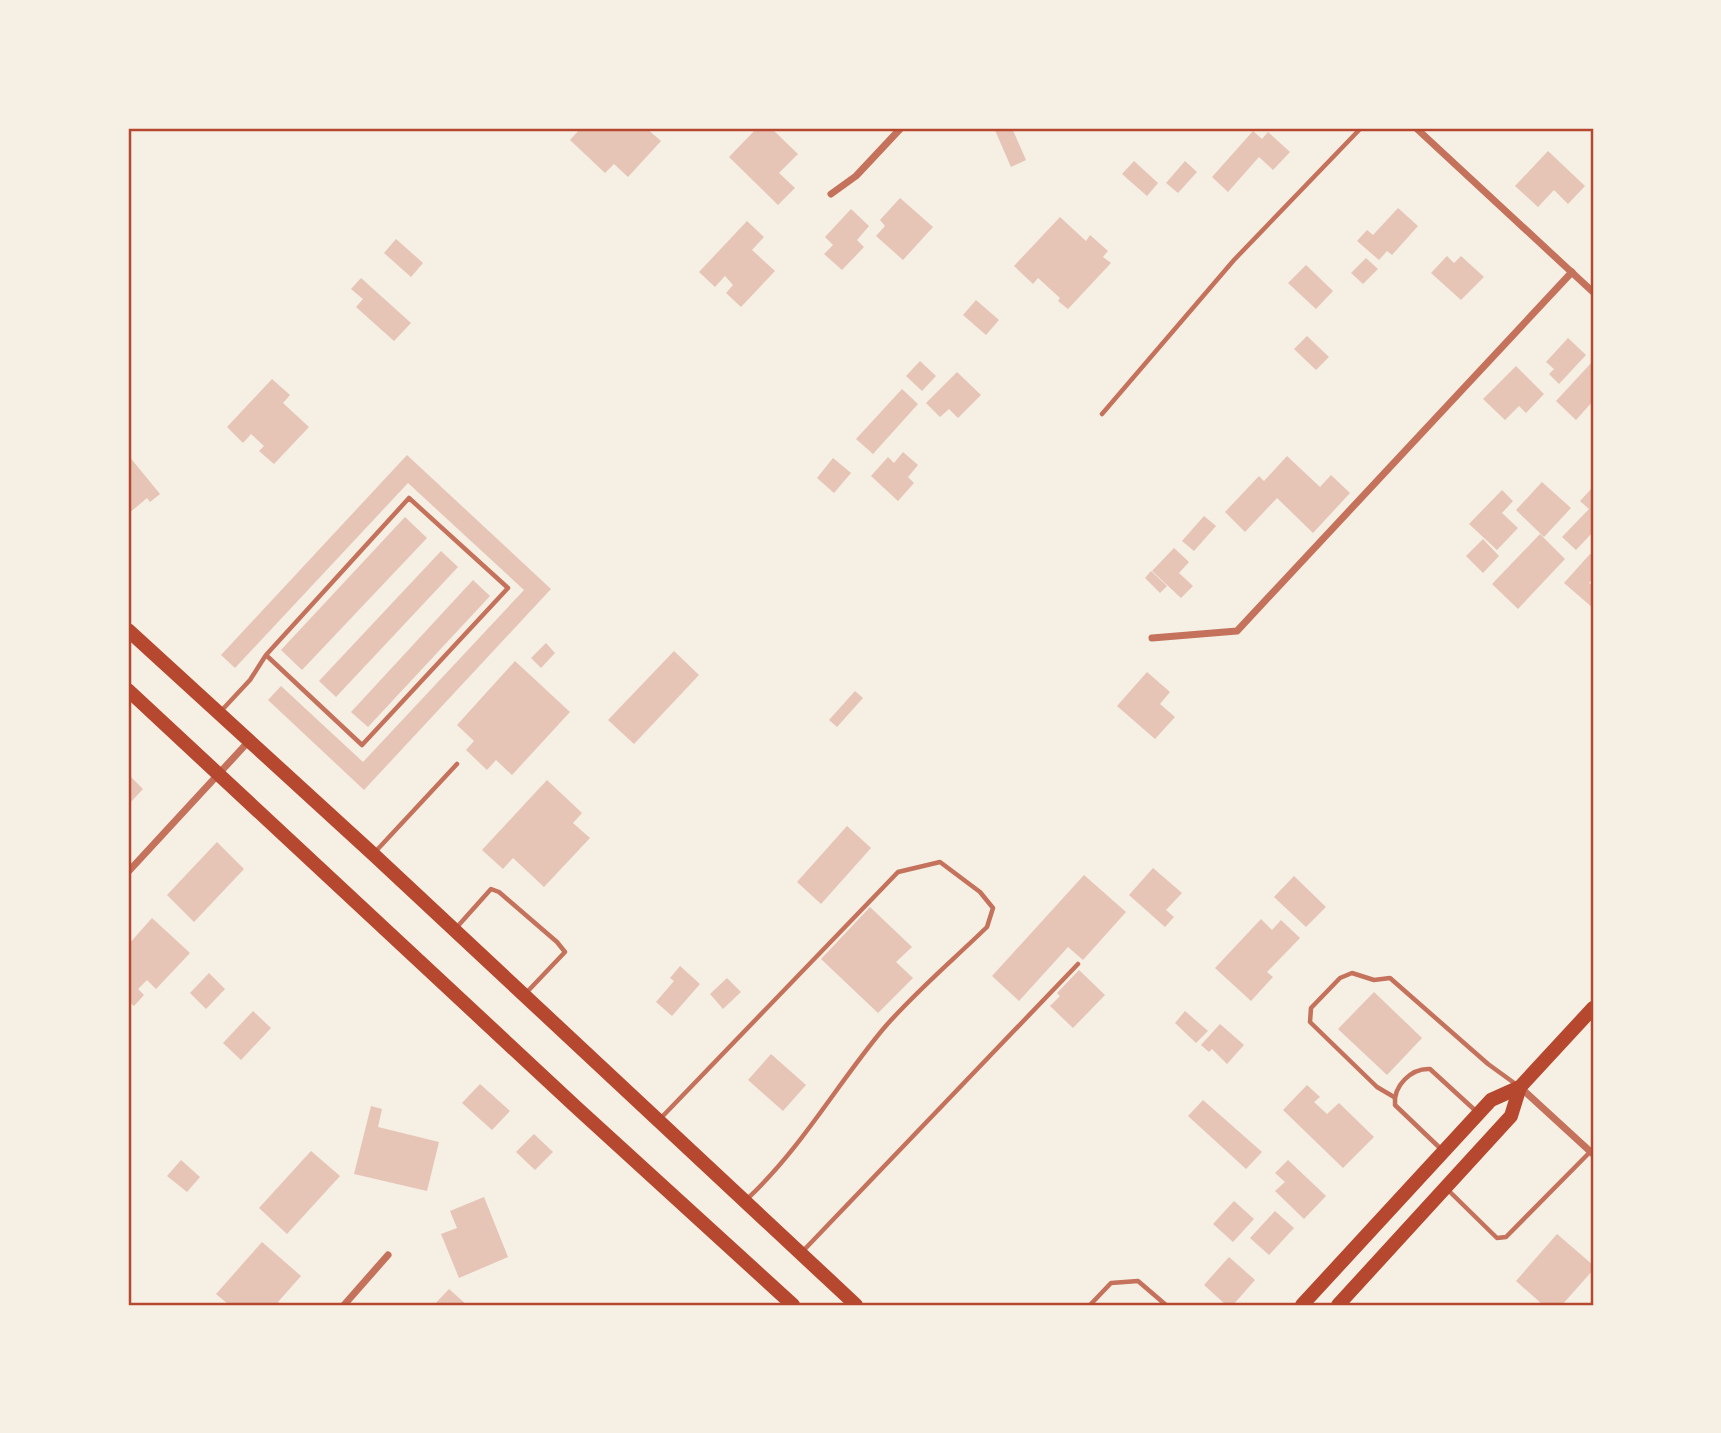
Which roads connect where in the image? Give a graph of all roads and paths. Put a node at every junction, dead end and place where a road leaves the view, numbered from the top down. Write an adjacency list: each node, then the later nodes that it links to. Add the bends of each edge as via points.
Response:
1 (901, 128): 4 (street, via 856,176)
2 (1361, 128): 7 (lane, via 1234,260)
3 (1416, 128): 5 (street)
4 (831, 194)
5 (1572, 272): 6 (street); 9 (street, via 1237,631)
6 (1593, 292)
7 (1102, 414)
8 (128, 630): 12 (main road)
9 (1152, 638)
10 (266, 655): 10 (lane, via 409,498 508,588 362,745); 12 (lane)
11 (128, 691): 15 (main road)
12 (219, 714): 13 (main road)
13 (249, 741): 15 (street); 16 (main road)
14 (457, 764): 16 (lane)
15 (218, 774): 17 (street); 33 (main road)
16 (373, 855): 18 (main road)
17 (128, 872)
18 (454, 930): 20 (main road); 20 (lane, via 491,889 557,942 565,952)
19 (1078, 964): 30 (lane)
20 (524, 995): 25 (main road)
21 (1593, 1008): 22 (main road)
22 (1520, 1087): 23 (lane, via 1488,1065 1390,978 1374,980 1352,973 1340,978 1311,1008 1310,1022 1377,1087); 24 (main road, via 1491,1100); 27 (street); 28 (main road, via 1511,1116)
23 (1394, 1097): 24 (lane, via 1407,1077 1420,1068 1430,1069); 26 (lane, via 1395,1105)
24 (1479, 1113): 26 (main road)
25 (659, 1121): 29 (main road); 29 (lane, via 898,872 940,862 980,892 993,908 987,927 884,1028 806,1133)
26 (1444, 1152): 37 (main road)
27 (1592, 1152): 28 (lane, via 1506,1237 1497,1238)
28 (1446, 1188): 38 (main road)
29 (744, 1201): 30 (main road)
30 (800, 1254): 34 (main road)
31 (388, 1255): 32 (street)
32 (344, 1305)
33 (793, 1305)
34 (856, 1305)
35 (1090, 1305): 36 (lane, via 1111,1283 1138,1281)
36 (1166, 1305)
37 (1302, 1305)
38 (1338, 1305)

